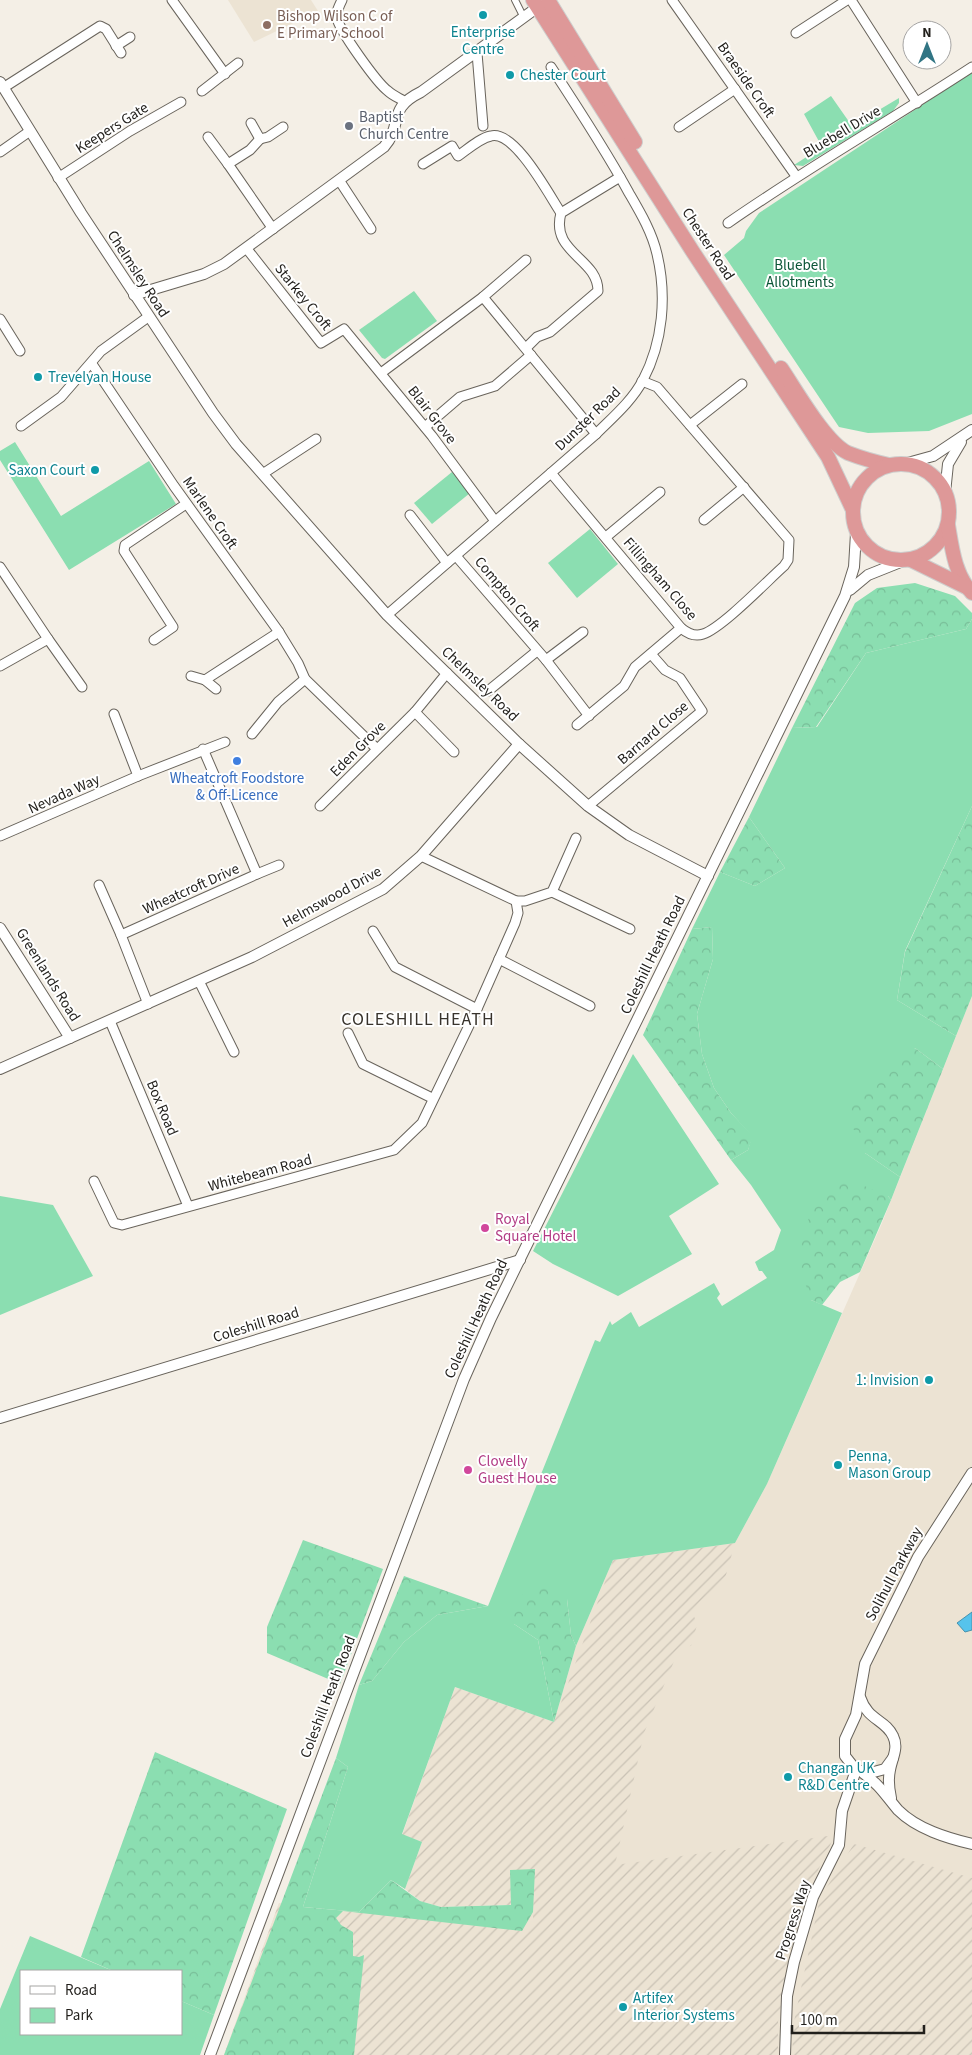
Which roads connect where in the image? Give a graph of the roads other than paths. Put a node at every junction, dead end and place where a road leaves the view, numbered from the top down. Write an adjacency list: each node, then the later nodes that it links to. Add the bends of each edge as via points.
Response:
1 (172, 0): 14 (street)
2 (515, 0): 7 (street)
3 (672, 0): 16 (street, Braeside Croft)
4 (849, 0): 8 (street); 20 (street)
5 (540, 2): 7 (street); 59 (highway, Chester Road, via 703,254 828,436 847,452); 66 (highway, Chester Road, via 702,265 828,457)
6 (340, 4): 18 (street, via 337,20 359,55 381,85)
7 (524, 18): 10 (street)
8 (796, 33)
9 (130, 37): 15 (street, via 119,49 106,29 100,26)
10 (477, 53): 18 (street); 22 (street)
11 (238, 63): 14 (street)
12 (551, 67): 32 (street, Dunster Road)
13 (972, 67): 20 (street, Bluebell Drive)
14 (224, 74): 17 (street)
15 (2, 85): 25 (street, Chelmsley Road)
16 (735, 89): 24 (street); 31 (street, Braeside Croft)
17 (202, 91)
18 (404, 101): 34 (street, via 390,140)
19 (181, 102): 33 (street, Keepers Gate)
20 (918, 103): 31 (street, Bluebell Drive)
21 (251, 123): 27 (street)
22 (483, 126)
23 (283, 127): 27 (street)
24 (679, 127)
25 (30, 132): 28 (street); 33 (street, Chelmsley Road)
26 (208, 137): 29 (street)
27 (260, 139): 29 (street, via 250,150)
28 (0, 152)
29 (228, 164): 37 (street)
30 (423, 164): 35 (street, via 452,146 458,156 490,136 506,138 515,145)
31 (796, 176): 36 (street, Bluebell Drive)
32 (620, 177): 35 (street); 50 (street, Dunster Road, via 646,224 657,253 661,280 662,324 655,352)
33 (58, 178): 41 (street, Chelmsley Road)
34 (339, 180): 37 (street); 38 (street)
35 (561, 213): 47 (street, via 558,224 560,237 596,279 598,291 550,332 537,337)
36 (728, 223)
37 (273, 229): 39 (street)
38 (371, 229)
39 (247, 249): 41 (street, via 209,272); 45 (street, Starkey Croft, via 321,343)
40 (526, 260): 42 (street)
41 (134, 295): 43 (street, Chelmsley Road)
42 (483, 297): 47 (street); 49 (street)
43 (148, 317): 48 (street, via 102,351); 61 (street, Chelmsley Road, via 213,413)
44 (0, 319): 46 (street)
45 (344, 329): 49 (street, Blair Grove)
46 (20, 351)
47 (528, 352): 54 (street, via 495,386 460,397); 56 (street)
48 (92, 364): 53 (street, via 61,397); 65 (street, Marlene Croft)
49 (382, 373): 54 (street, Blair Grove)
50 (642, 381): 52 (street, Fillingham Close, via 657,387); 56 (street, Dunster Road, via 623,408)
51 (742, 384): 52 (street)
52 (690, 425): 62 (street, Fillingham Close)
53 (21, 426)
54 (425, 427): 69 (street, Blair Grove)
55 (968, 433): 58 (street, via 933,456); 64 (street, via 948,464)
56 (596, 434): 60 (street, Dunster Road)
57 (316, 439): 61 (street)
58 (904, 464): 59 (highway); 64 (highway, via 929,473)
59 (889, 465): 66 (highway, via 860,486)
60 (551, 473): 69 (street, Dunster Road); 72 (street, Fillingham Close)
61 (264, 474): 79 (street, Chelmsley Road)
62 (744, 487): 68 (street); 82 (street, Fillingham Close, via 789,540 788,560 717,626 693,635)
63 (660, 492): 72 (street, Fillingham Close)
64 (945, 492): 70 (highway)
65 (186, 504): 81 (street, via 124,546 124,551); 83 (street, Marlene Croft)
66 (852, 508): 71 (highway)
67 (410, 516): 75 (street)
68 (704, 520)
69 (495, 521): 73 (street, Dunster Road)
70 (948, 525): 74 (highway, via 934,548 923,556); 77 (highway, via 957,567)
71 (856, 533): 74 (highway, via 875,554 889,560); 78 (street, Coleshill Heath Road, via 854,567)
72 (606, 537): 82 (street, Fillingham Close)
73 (456, 556): 75 (street, Dunster Road); 87 (street, Compton Croft)
74 (907, 560): 77 (highway); 78 (street, Coleshill Heath Road, via 868,575)
75 (447, 563): 79 (street, Dunster Road)
76 (0, 566): 85 (street)
77 (969, 590)
78 (845, 596): 116 (street, Coleshill Heath Road)
79 (387, 615): 91 (street, Chelmsley Road)
80 (181, 621): 81 (street)
81 (173, 627): 86 (street)
82 (681, 628): 88 (street)
83 (279, 632): 93 (street, Marlene Croft); 94 (street)
84 (583, 632): 89 (street)
85 (48, 639): 90 (street); 95 (street)
86 (154, 640)
87 (537, 651): 89 (street, Compton Croft); 97 (street, Compton Croft)
88 (651, 654): 100 (street, via 635,667 624,686); 110 (street, Barnard Close, via 666,670 680,678 702,711)
89 (546, 660): 100 (street, Compton Croft)
90 (0, 666)
91 (447, 673): 98 (street, Eden Grove); 104 (street, Chelmsley Road)
92 (191, 676): 94 (street)
93 (305, 679): 102 (street, via 278,702); 106 (street, Marlene Croft)
94 (205, 680): 96 (street)
95 (82, 687)
96 (216, 689)
97 (488, 691)
98 (415, 712): 106 (street, Eden Grove); 107 (street)
99 (114, 714): 108 (street)
100 (589, 716): 101 (street)
101 (577, 725)
102 (252, 734)
103 (225, 742): 105 (street, Nevada Way)
104 (520, 744): 110 (street, Chelmsley Road); 113 (street, Helmswood Drive)
105 (203, 749): 108 (street, Nevada Way); 115 (street, Wheatcroft Drive)
106 (377, 749): 109 (street, Eden Grove)
107 (454, 752)
108 (138, 776): 111 (street, Nevada Way)
109 (320, 806)
110 (588, 806): 116 (street, Chelmsley Road, via 629,835)
111 (0, 836)
112 (576, 838): 118 (street)
113 (421, 856): 119 (street); 125 (street, Helmswood Drive, via 375,893)
114 (279, 866): 115 (street)
115 (257, 874): 123 (street, Wheatcroft Drive)
116 (708, 876): 137 (street, Coleshill Heath Road)
117 (99, 885): 123 (street)
118 (552, 892): 119 (street); 121 (street)
119 (516, 901): 124 (street, Whitebeam Road, via 518,913)
120 (0, 928): 131 (street, Greenlands Road)
121 (630, 929)
122 (373, 931): 128 (street, via 395,967)
123 (121, 935): 126 (street)
124 (499, 959): 127 (street); 128 (street, Whitebeam Road)
125 (199, 981): 126 (street, Helmswood Drive); 132 (street)
126 (148, 1004): 129 (street, Helmswood Drive)
127 (590, 1006)
128 (477, 1009): 134 (street, Whitebeam Road)
129 (110, 1020): 131 (street, Helmswood Drive); 136 (street, Box Road)
130 (348, 1033): 134 (street, via 363,1064)
131 (70, 1038): 133 (street, Helmswood Drive)
132 (234, 1052)
133 (0, 1070)
134 (432, 1098): 136 (street, Whitebeam Road, via 422,1123 394,1150)
135 (94, 1180): 136 (street, Whitebeam Road, via 114,1223 119,1225)
136 (188, 1206)
137 (520, 1260): 138 (street, Coleshill Road); 147 (street, Coleshill Heath Road, via 483,1335 429,1469)
138 (0, 1418)
139 (972, 1473): 140 (street, Solihull Parkway, via 918,1557 879,1632 865,1664)
140 (860, 1696): 141 (street, via 864,1709); 142 (street, Solihull Parkway)
141 (882, 1724): 142 (street, via 863,1722); 143 (street, via 895,1742)
142 (852, 1728): 144 (street, via 844,1748 849,1763)
143 (894, 1758): 144 (street, via 878,1772); 145 (street, via 889,1786)
144 (859, 1771): 145 (street, via 881,1786); 148 (street, Progress Way, via 842,1811 840,1845 813,1897 794,1962 787,1996)
145 (891, 1799): 146 (street, via 910,1820 954,1840)
146 (972, 1844)
147 (210, 2055)
148 (785, 2055)

